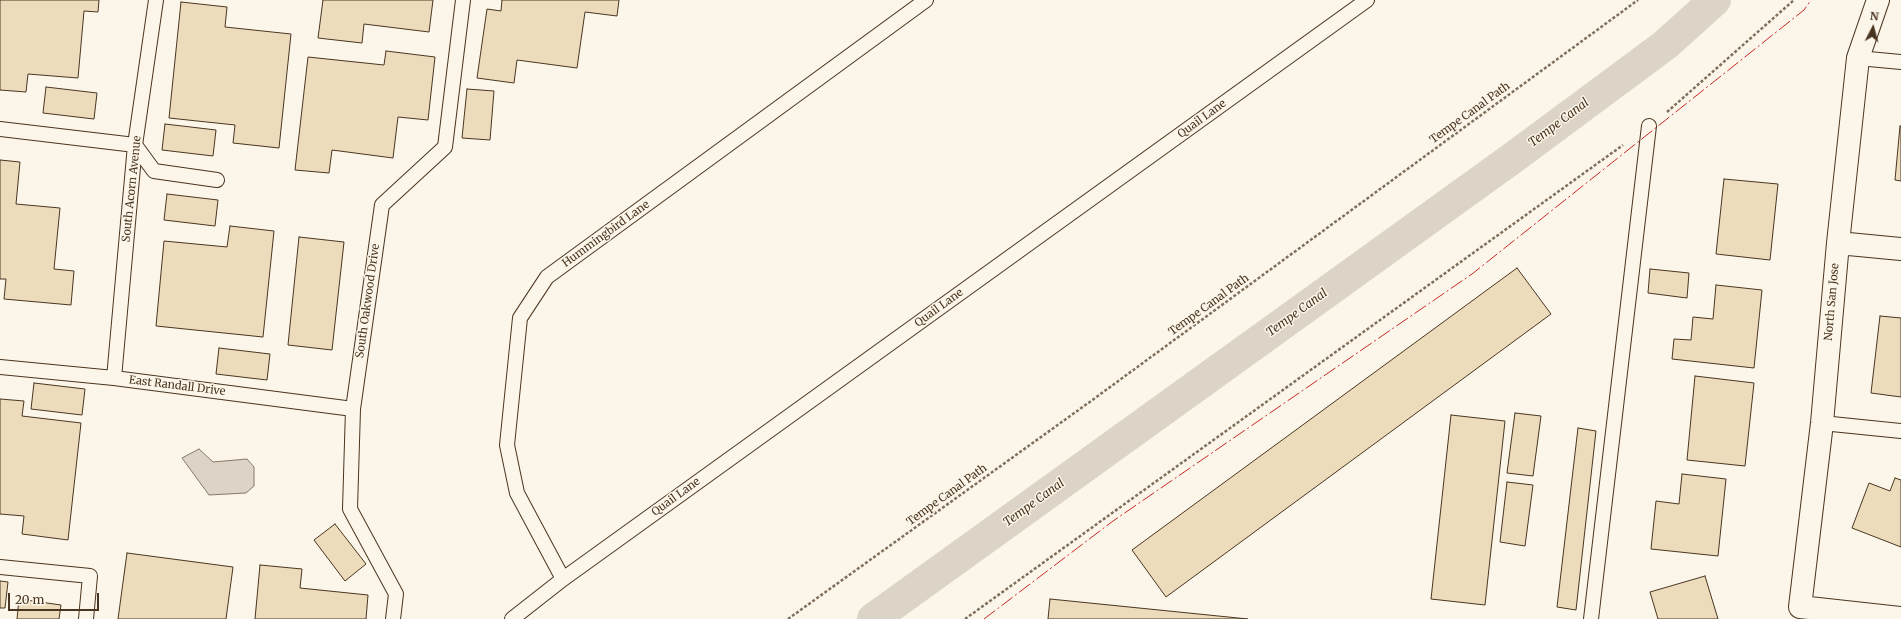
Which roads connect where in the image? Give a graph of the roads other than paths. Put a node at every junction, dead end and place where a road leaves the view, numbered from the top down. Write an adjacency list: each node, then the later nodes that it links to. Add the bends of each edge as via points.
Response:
1 (156, 0): 10 (lane, South Acorn Avenue)
2 (463, 0): 16 (lane, South Oakwood Drive, via 445,147 382,205)
3 (926, 0): 20 (lane, Hummingbird Lane, via 547,277 520,318 507,445 517,493)
4 (1368, 0): 20 (lane, Quail Lane)
5 (1878, 0): 6 (street, North San Jose)
6 (1858, 58): 7 (lane); 12 (street, North San Jose)
7 (1901, 62)
8 (1649, 126): 25 (lane)
9 (0, 129): 10 (lane)
10 (135, 145): 11 (lane, via 154,171); 15 (lane, South Acorn Avenue)
11 (216, 180)
12 (1838, 243): 13 (street); 17 (street, North San Jose)
13 (1901, 249)
14 (0, 367): 15 (lane, East Randall Drive)
15 (114, 378): 16 (lane, East Randall Drive)
16 (353, 409): 23 (lane, South Oakwood Drive, via 350,509 396,594)
17 (1822, 423): 18 (lane); 21 (street, North San Jose, via 1800,607)
18 (1901, 431)
19 (0, 568): 22 (lane, via 90,576)
20 (563, 578): 24 (lane, Quail Lane)
21 (1901, 618)
22 (86, 619)
23 (393, 619)
24 (512, 619)
25 (1591, 619)

